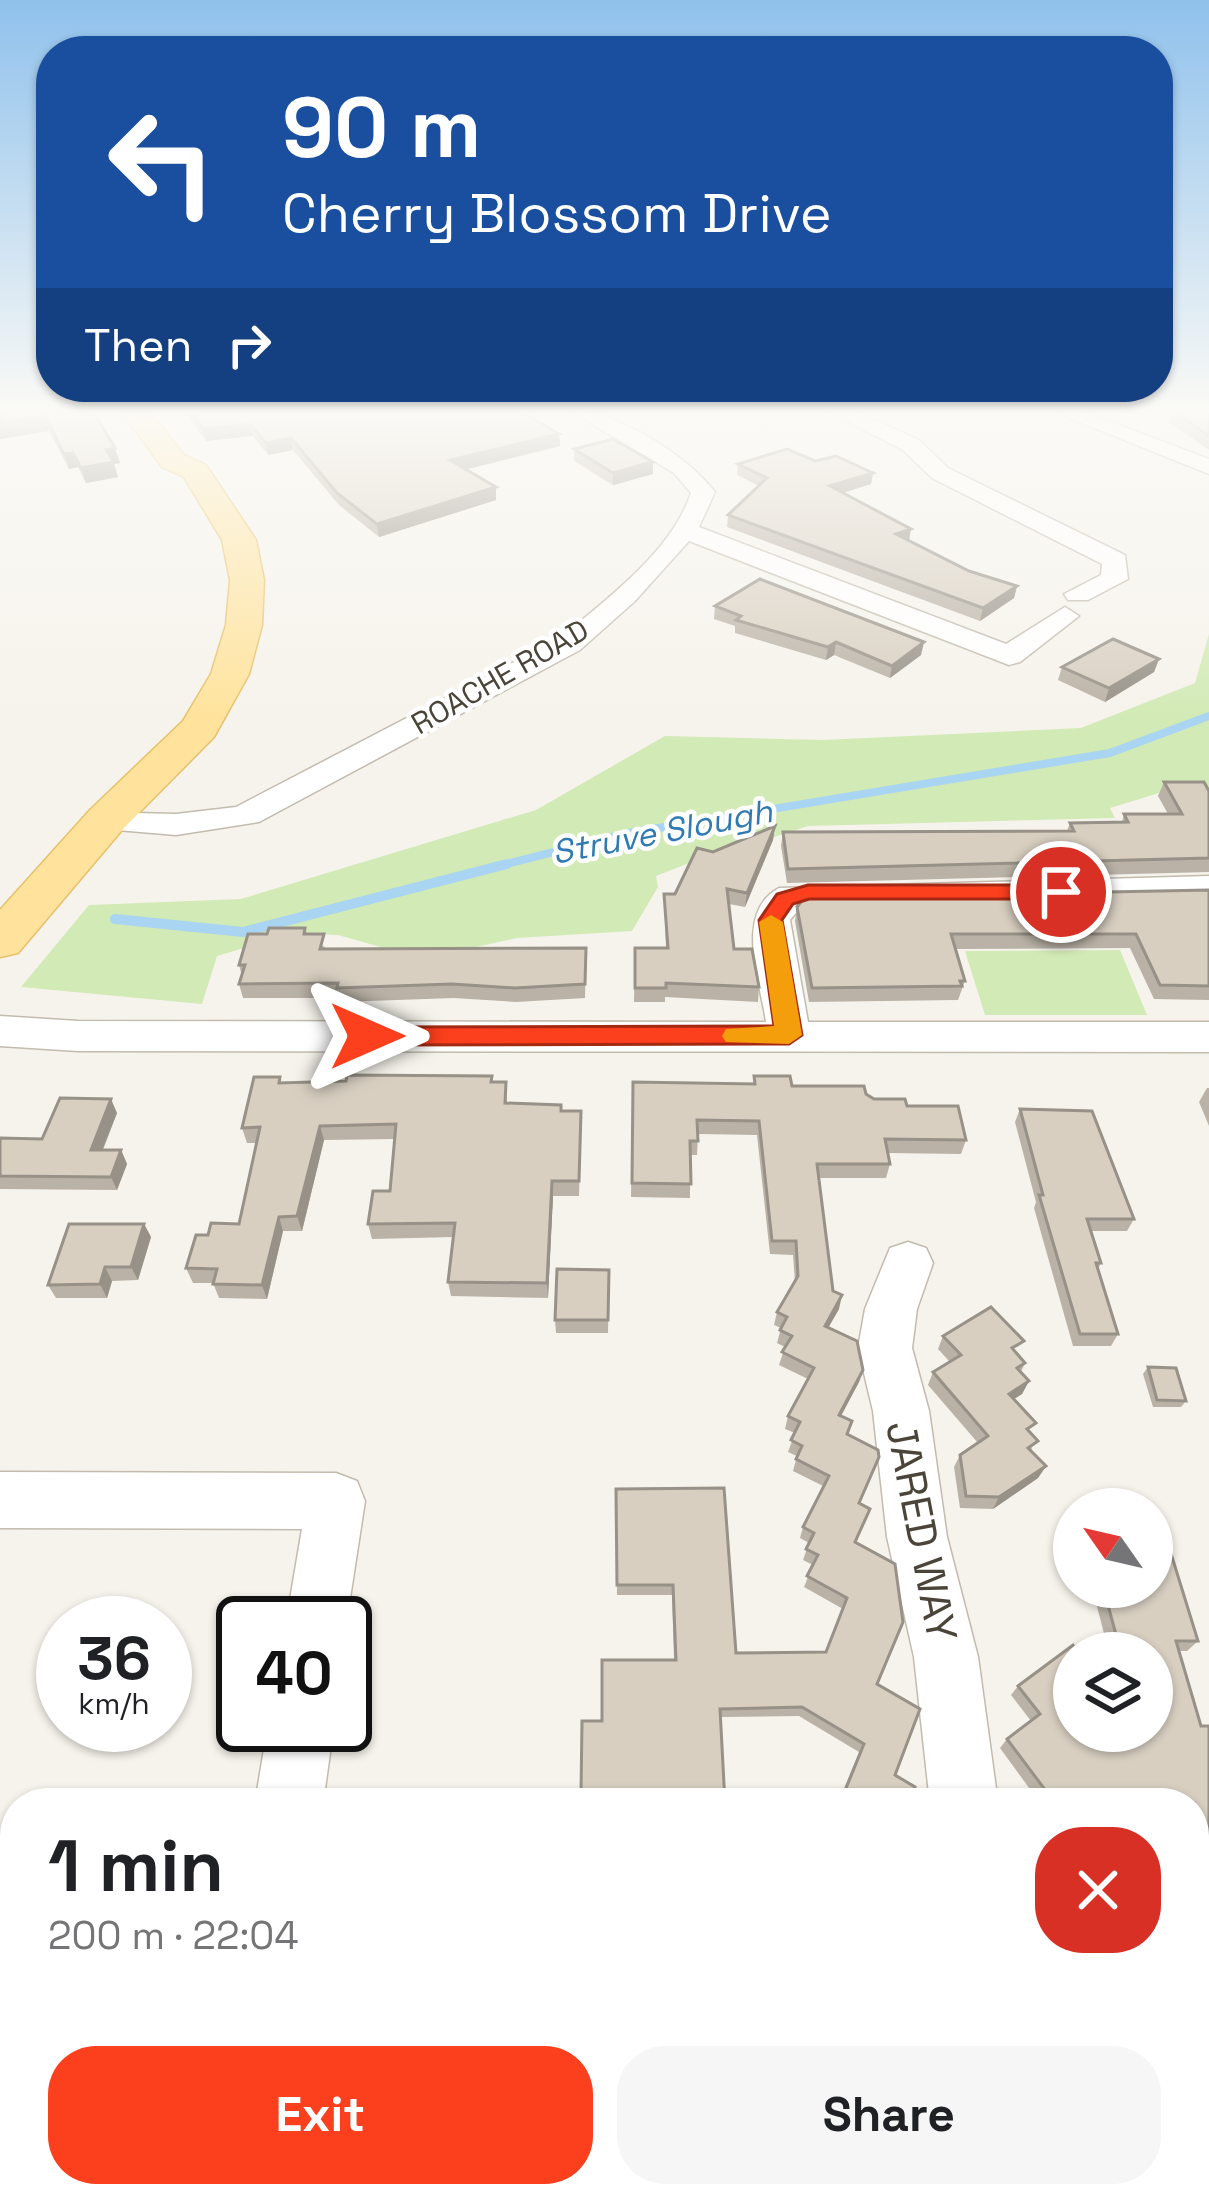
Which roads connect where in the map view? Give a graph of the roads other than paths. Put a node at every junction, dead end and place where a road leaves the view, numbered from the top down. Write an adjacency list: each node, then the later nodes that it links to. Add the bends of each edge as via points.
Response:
1 (222, 514): 5 (main road, via 239,540 247,580 230,674 200,728)
2 (693, 514): 4 (street, ROACHE ROAD)
3 (1022, 514): 4 (street, via 1116,561 1114,579 1010,656)
4 (683, 530): 5 (street, ROACHE ROAD, via 570,644 247,814 154,828)
5 (106, 820): 7 (main road)
6 (1209, 888): 9 (street, via 792,896 771,920)
7 (0, 941)
8 (0, 1031): 9 (street)
9 (789, 1035): 10 (street)
10 (1209, 1037)
11 (908, 1263): 16 (street, JARED WAY, via 885,1348 946,1657)
12 (0, 1500): 13 (street, via 336,1502)
13 (321, 1596)
14 (297, 1752): 15 (street)
15 (291, 1788)
16 (962, 1788)

